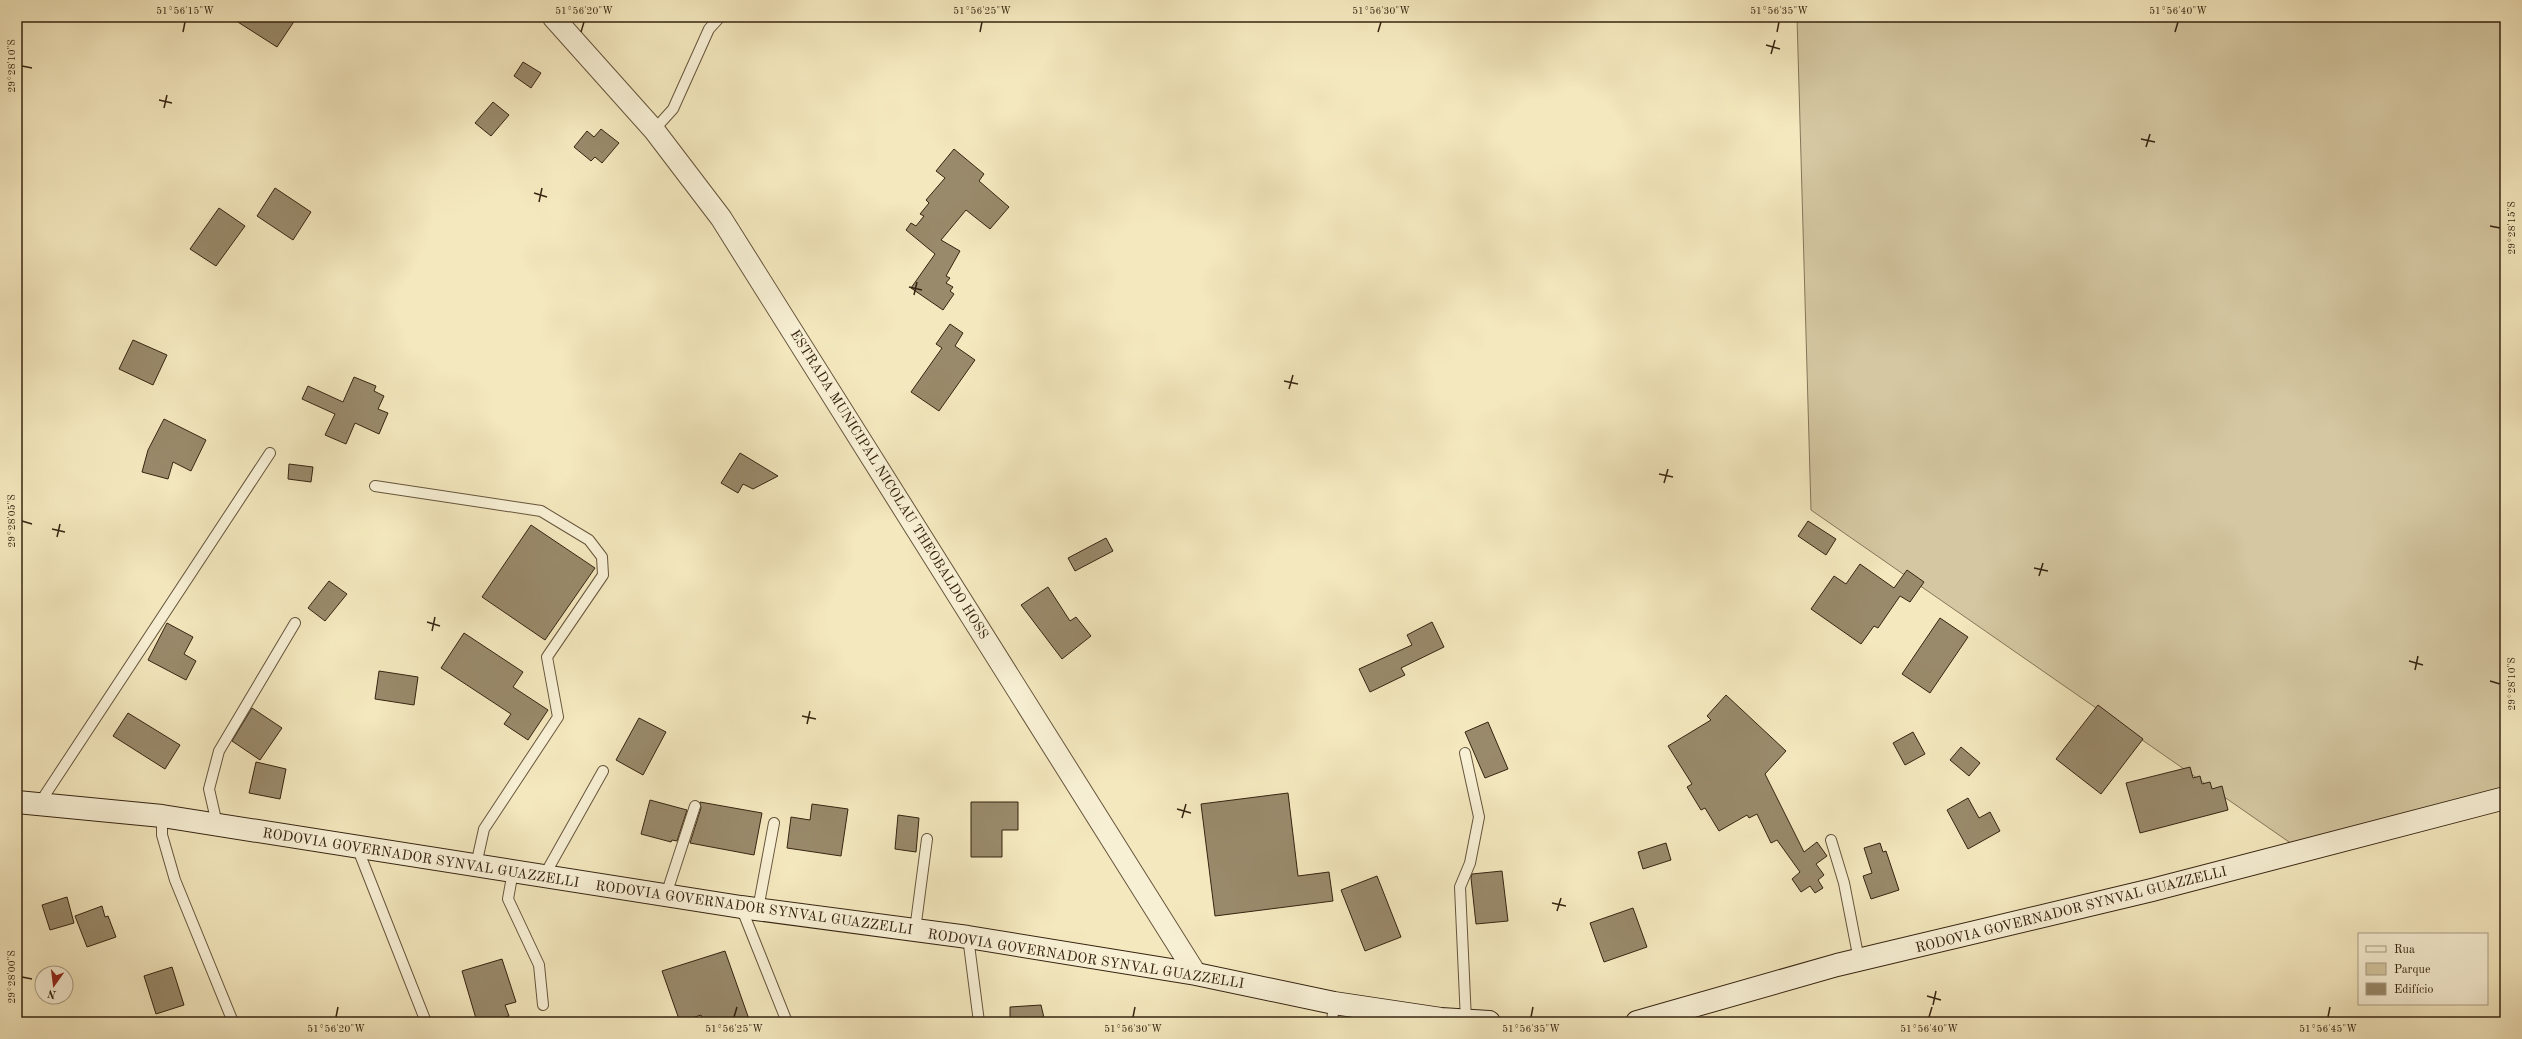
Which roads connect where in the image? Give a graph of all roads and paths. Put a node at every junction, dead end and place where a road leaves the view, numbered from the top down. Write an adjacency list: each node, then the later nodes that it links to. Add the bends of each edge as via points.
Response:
1 (553, 17): 3 (street, ESTRADA MUNICIPAL NICOLAU THEOBALDO HOSS)
2 (720, 17): 3 (lane, via 709,29 672,109)
3 (654, 130): 27 (street, ESTRADA MUNICIPAL NICOLAU THEOBALDO HOSS, via 721,218 755,270)
4 (270, 453): 11 (lane)
5 (375, 486): 19 (lane, via 541,511 589,540 602,558 603,575 547,658 558,717 484,829)
6 (295, 623): 15 (lane, via 219,750 209,789)
7 (1465, 753): 31 (lane, via 1480,817 1470,864 1460,887)
8 (603, 771): 21 (lane)
9 (2505, 798): 26 (main road, RODOVIA GOVERNADOR SYNVAL GUAZZELLI, via 2152,890)
10 (17, 802): 11 (main road, RODOVIA GOVERNADOR SYNVAL GUAZZELLI)
11 (39, 804): 13 (main road, RODOVIA GOVERNADOR SYNVAL GUAZZELLI)
12 (695, 806): 22 (lane)
13 (162, 816): 15 (main road, RODOVIA GOVERNADOR SYNVAL GUAZZELLI); 32 (lane, via 162,835 175,880)
14 (774, 823): 23 (lane)
15 (217, 824): 18 (main road, RODOVIA GOVERNADOR SYNVAL GUAZZELLI)
16 (927, 839): 24 (lane)
17 (1831, 840): 26 (lane, via 1844,883)
18 (357, 846): 19 (main road, RODOVIA GOVERNADOR SYNVAL GUAZZELLI); 33 (lane)
19 (476, 865): 20 (main road, RODOVIA GOVERNADOR SYNVAL GUAZZELLI)
20 (513, 871): 21 (main road, RODOVIA GOVERNADOR SYNVAL GUAZZELLI); 28 (lane, via 508,899 539,965)
21 (544, 876): 22 (main road, RODOVIA GOVERNADOR SYNVAL GUAZZELLI)
22 (666, 895): 23 (main road, RODOVIA GOVERNADOR SYNVAL GUAZZELLI)
23 (749, 908): 24 (main road, RODOVIA GOVERNADOR SYNVAL GUAZZELLI); 34 (lane)
24 (915, 930): 25 (main road, RODOVIA GOVERNADOR SYNVAL GUAZZELLI)
25 (968, 937): 27 (main road, RODOVIA GOVERNADOR SYNVAL GUAZZELLI); 35 (lane)
26 (1859, 960): 37 (main road, RODOVIA GOVERNADOR SYNVAL GUAZZELLI)
27 (1196, 974): 29 (main road, RODOVIA GOVERNADOR SYNVAL GUAZZELLI)
28 (543, 1005)
29 (1333, 1012): 30 (main road, RODOVIA GOVERNADOR SYNVAL GUAZZELLI)
30 (1442, 1020): 31 (main road, RODOVIA GOVERNADOR SYNVAL GUAZZELLI)
31 (1466, 1020): 36 (main road, RODOVIA GOVERNADOR SYNVAL GUAZZELLI)
32 (233, 1022)
33 (426, 1022)
34 (787, 1022)
35 (979, 1022)
36 (1489, 1022)
37 (1637, 1022)

